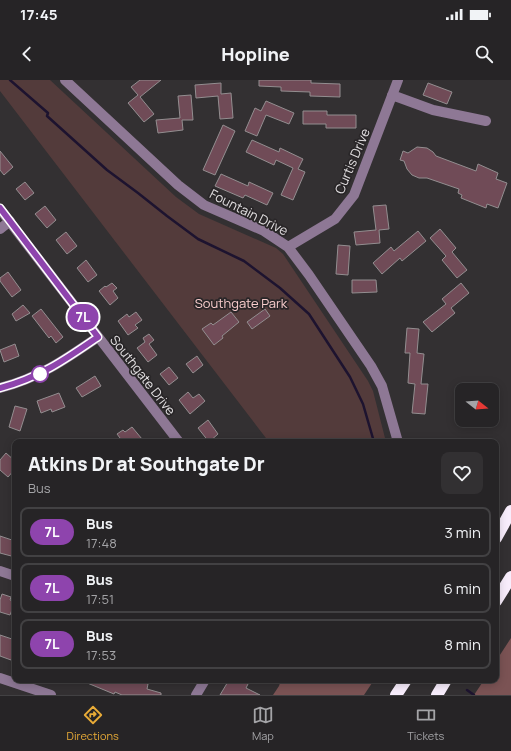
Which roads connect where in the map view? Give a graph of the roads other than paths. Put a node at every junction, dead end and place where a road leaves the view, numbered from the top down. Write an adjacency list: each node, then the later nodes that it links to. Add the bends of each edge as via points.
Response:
1 (65, 80): 8 (street, Fountain Drive, via 178,185 204,205 264,231)
2 (398, 80): 3 (street, Curtis Drive)
3 (392, 95): 4 (street, via 433,110); 8 (street, Curtis Drive, via 354,195 347,206 335,219)
4 (486, 120)
5 (0, 209): 6 (street, Southgate Drive)
6 (10, 221): 7 (street); 9 (street, Southgate Drive)
7 (0, 229)
8 (288, 247): 12 (street, Fountain Drive, via 371,366 382,386)
9 (98, 337): 10 (street, via 50,369); 11 (street, Southgate Drive)
10 (0, 388)
11 (177, 439)
12 (397, 439)
13 (511, 511): 14 (highway)
14 (499, 533)
15 (0, 571): 16 (street)
16 (12, 575)
17 (511, 577): 18 (highway)
18 (499, 596)
19 (0, 678): 20 (street)
20 (12, 682)
21 (15, 683): 25 (street)
22 (203, 683): 26 (street)
23 (404, 683): 27 (highway)
24 (444, 683): 28 (highway)
25 (48, 694)
26 (196, 695)
27 (396, 695)
28 (437, 695)

